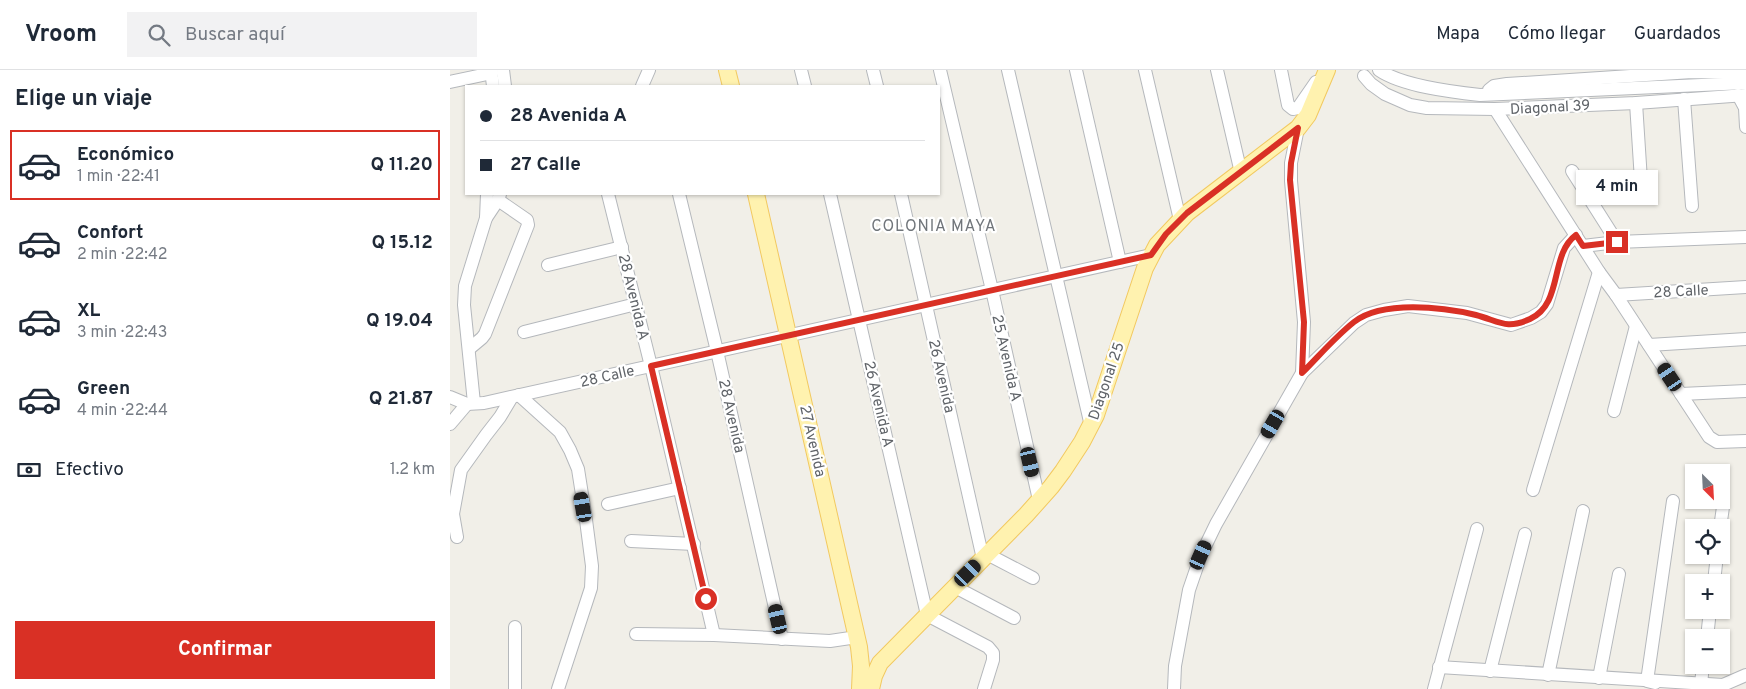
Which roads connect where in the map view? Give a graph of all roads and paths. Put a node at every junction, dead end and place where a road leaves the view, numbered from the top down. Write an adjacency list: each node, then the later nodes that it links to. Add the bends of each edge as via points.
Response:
1 (649, 70): 23 (street); 24 (street)
2 (728, 70): 25 (main road)
3 (801, 70): 26 (street)
4 (873, 70): 27 (street)
5 (940, 70): 61 (street, 25 Avenida A)
6 (1008, 70): 59 (street)
7 (1076, 70): 56 (street)
8 (1146, 70): 50 (street)
9 (1217, 70): 41 (street)
10 (1281, 70): 11 (street, via 1288,105 1293,109 1298,108)
11 (1326, 70): 38 (main road, Diagonal 25, via 1308,114)
12 (1379, 70): 19 (street, Diagonal 39)
13 (496, 71): 18 (street); 21 (street); 22 (street)
14 (1692, 71): 15 (street); 16 (street)
15 (1636, 73): 29 (street, via 1501,85)
16 (1746, 73)
17 (1364, 76): 31 (street, Diagonal 39, via 1378,90)
18 (450, 82)
19 (1406, 82): 28 (street, Diagonal 39); 31 (street)
20 (1746, 83): 29 (street, Diagonal 39)
21 (493, 85)
22 (504, 85)
23 (642, 85)
24 (653, 85)
25 (731, 85)
26 (805, 85)
27 (877, 85)
28 (1431, 88): 29 (street, Diagonal 39); 34 (street)
29 (1480, 94)
30 (1684, 99): 32 (street, Diagonal 39); 33 (street, Diagonal 39); 49 (street)
31 (1398, 100): 34 (street, Diagonal 39, via 1410,106)
32 (1744, 101): 37 (street)
33 (1636, 102): 35 (street, Diagonal 39); 48 (street)
34 (1427, 108): 36 (street, Diagonal 39)
35 (1520, 108): 36 (street, Diagonal 39); 39 (street, via 1510,120)
36 (1495, 109): 39 (street)
37 (1746, 127)
38 (1298, 128): 41 (main road, Diagonal 25); 74 (street, via 1290,180 1304,322)
39 (1510, 132): 52 (street)
40 (1572, 171): 53 (street)
41 (1241, 173): 50 (main road, Diagonal 25)
42 (608, 195): 54 (street, 28 Avenida A)
43 (679, 195): 72 (street, 28 Avenida)
44 (756, 195): 68 (main road, 27 Avenida)
45 (830, 195): 65 (street, 26 Avenida A)
46 (901, 195): 64 (street, 26 Avenida)
47 (495, 196): 71 (street, via 465,286 464,305); 71 (street, via 527,220 528,225 482,338)
48 (1642, 196)
49 (1692, 206)
50 (1180, 220): 55 (main road, Diagonal 25)
51 (1746, 237): 53 (street)
52 (1579, 240): 53 (street); 58 (street); 74 (street, via 1564,248 1547,304 1531,318 1511,325 1467,313 1408,306 1384,310 1354,322)
53 (1617, 242)
54 (622, 247): 57 (street); 63 (street, 28 Avenida A)
55 (1151, 255): 56 (street, 28 Calle); 82 (main road, Diagonal 25)
56 (1120, 262): 59 (street, 28 Calle)
57 (548, 265)
58 (1599, 272): 62 (street); 85 (street)
59 (1056, 276): 61 (street, 28 Calle); 82 (street)
60 (1746, 287): 62 (street, 28 Calle)
61 (992, 290): 64 (street, 28 Calle); 86 (street, 25 Avenida A)
62 (1616, 295): 66 (street)
63 (636, 304): 67 (street); 73 (street, 28 Avenida A)
64 (926, 305): 65 (street, 28 Calle); 95 (street, 26 Avenida)
65 (860, 320): 68 (street, 28 Calle); 99 (street, 26 Avenida A)
66 (1636, 326): 70 (street); 80 (street)
67 (524, 332)
68 (789, 336): 72 (street, 28 Calle); 104 (main road, 27 Avenida)
69 (1746, 339): 70 (street)
70 (1649, 345): 76 (street)
71 (470, 348): 79 (street)
72 (717, 351): 73 (street, 28 Calle); 105 (street, 28 Avenida)
73 (651, 366): 77 (street, 28 Calle); 84 (street, 28 Avenida A)
74 (1302, 373): 122 (street, via 1201,555 1189,590)
75 (1746, 391): 76 (street)
76 (1681, 394): 83 (street, via 1709,437 1717,442)
77 (516, 396): 79 (street, 28 Calle); 92 (street, via 461,470 453,514); 112 (street, via 560,432 578,469 592,566 591,588)
78 (450, 397): 79 (street)
79 (470, 403): 81 (street)
80 (1614, 410)
81 (450, 424)
82 (1091, 426): 86 (main road, Diagonal 25, via 1063,471)
83 (1746, 440)
84 (680, 488): 88 (street); 94 (street, 28 Avenida A)
85 (1533, 490)
86 (1039, 500): 95 (main road, Diagonal 25)
87 (1673, 501): 114 (street)
88 (608, 504)
89 (1583, 511): 110 (street)
90 (1477, 529): 106 (street)
91 (1525, 534): 108 (street)
92 (457, 537)
93 (631, 542): 94 (street)
94 (694, 544): 103 (street, 28 Avenida A)
95 (985, 557): 97 (street); 98 (main road, Diagonal 25)
96 (1620, 574): 113 (street)
97 (1033, 578)
98 (955, 587): 99 (main road, Diagonal 25); 100 (street)
99 (927, 615): 107 (main road, Diagonal 25); 121 (street, via 988,647 993,653)
100 (1014, 618)
101 (516, 627): 117 (street)
102 (636, 634): 103 (street)
103 (714, 635): 105 (street)
104 (857, 637): 105 (street, via 830,641); 107 (main road, 27 Avenida)
105 (782, 639)
106 (1439, 667): 108 (street); 123 (street)
107 (869, 668): 120 (main road, 27 Avenida)
108 (1490, 671): 110 (street)
109 (1702, 674): 116 (street)
110 (1548, 675): 115 (street)
111 (1746, 675): 116 (street, via 1723,685)
112 (562, 676): 118 (street); 119 (street)
113 (1599, 678): 114 (street); 115 (street)
114 (1647, 681): 116 (street); 124 (street)
115 (1585, 683)
116 (1701, 684)
117 (515, 689)
118 (558, 689)
119 (571, 689)
120 (869, 689)
121 (984, 689)
122 (1174, 689)
123 (1434, 689)
124 (1687, 689)

